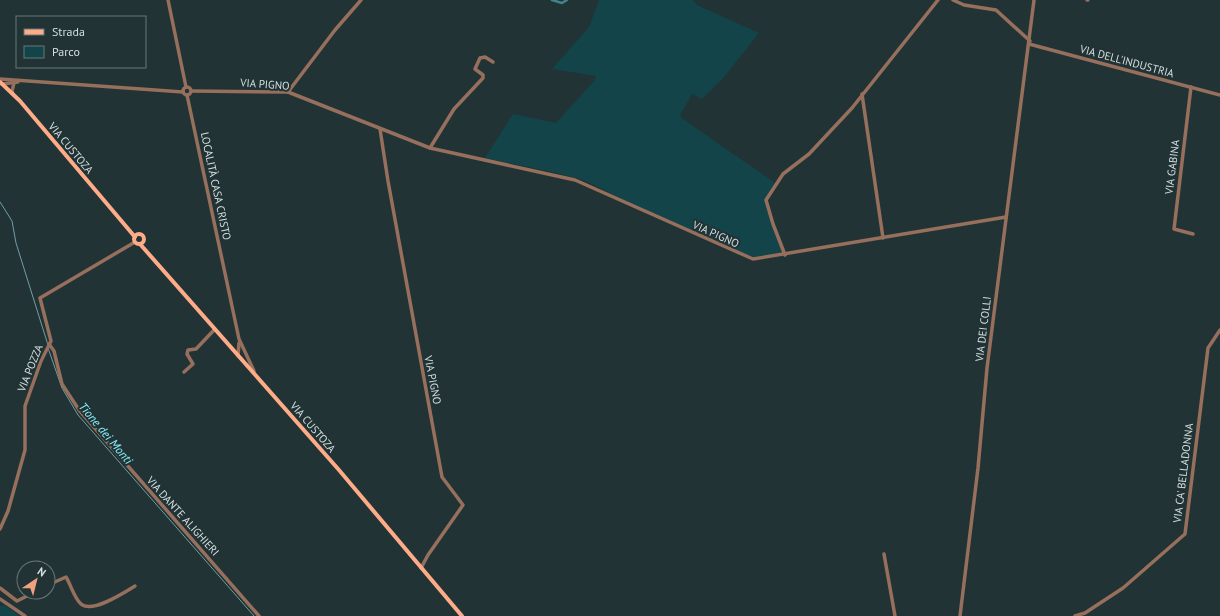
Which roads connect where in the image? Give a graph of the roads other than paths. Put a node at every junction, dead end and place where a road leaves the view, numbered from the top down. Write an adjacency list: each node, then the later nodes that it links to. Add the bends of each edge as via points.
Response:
1 (167, 0): 13 (street)
2 (361, 0): 17 (street)
3 (938, 0): 19 (street)
4 (953, 0): 6 (street, via 964,5 996,10)
5 (1034, 0): 6 (street, VIA DEI COLLI)
6 (1030, 42): 14 (street, VIA DELL'INDUSTRIA); 24 (street, VIA DEI COLLI)
7 (493, 62): 23 (street, via 485,57 480,58 475,70 483,78 454,109)
8 (0, 79): 9 (street)
9 (6, 80): 10 (street); 11 (street)
10 (21, 81): 12 (street); 16 (street)
11 (1, 83): 12 (street); 18 (main road, VIA CUSTOZA)
12 (14, 83): 18 (street)
13 (186, 87): 15 (street); 16 (street)
14 (1191, 88): 21 (street, VIA DELL'INDUSTRIA); 27 (street, VIA GABINA, via 1174,229)
15 (191, 91): 17 (street, VIA PIGNO); 20 (street)
16 (183, 92): 20 (street)
17 (288, 92): 22 (street, VIA PIGNO)
18 (13, 94): 25 (main road, VIA CUSTOZA)
19 (862, 94): 29 (street); 34 (street, via 809,154 783,174 766,200)
20 (188, 95): 37 (street, LOCALITÀ CASA CRISTO)
21 (1220, 95)
22 (380, 129): 23 (street, VIA PIGNO); 46 (street, VIA PIGNO, via 442,477 463,505)
23 (430, 148): 34 (street, VIA PIGNO, via 575,180 753,259)
24 (1006, 217): 29 (street, VIA PIGNO); 56 (street, VIA DEI COLLI)
25 (127, 227): 26 (main road, VIA CUSTOZA); 28 (main road, VIA CUSTOZA)
26 (140, 234): 28 (main road); 30 (main road, VIA CUSTOZA, via 144,236)
27 (1193, 234)
28 (135, 237): 31 (main road)
29 (883, 238): 34 (street, VIA PIGNO)
30 (144, 240): 32 (main road); 33 (main road, VIA CUSTOZA)
31 (135, 242): 32 (main road, VIA CUSTOZA); 38 (street, VIA POZZA, via 40,298 50,335)
32 (140, 244): 33 (main road, VIA CUSTOZA)
33 (148, 252): 35 (main road, VIA CUSTOZA)
34 (786, 255)
35 (215, 329): 39 (main road, VIA CUSTOZA); 42 (street, via 196,349 188,350 187,354 193,364)
36 (1220, 330): 57 (street, VIA CA' BELLADONNA, via 1208,348 1185,534 1123,588 1085,613)
37 (239, 342): 39 (street); 40 (street); 41 (street)
38 (49, 345): 44 (street, VIA POZZA, via 25,406 25,450 8,511); 53 (street, VIA DANTE ALIGHIERI, via 54,351 62,384 79,410)
39 (232, 349): 41 (main road, VIA CUSTOZA)
40 (242, 349): 41 (street); 43 (street)
41 (238, 356): 43 (main road, VIA CUSTOZA)
42 (184, 372)
43 (259, 379): 46 (main road, VIA CUSTOZA)
44 (0, 529)
45 (884, 554): 55 (street)
46 (421, 568): 54 (main road, VIA CUSTOZA)
47 (56, 581): 48 (street, via 66,577 78,601 84,606 102,604)
48 (135, 586)
49 (0, 588): 51 (street, via 18,602)
50 (0, 599): 52 (street)
51 (21, 600)
52 (25, 616)
53 (258, 616)
54 (462, 616)
55 (895, 616)
56 (960, 616)
57 (1076, 616)

